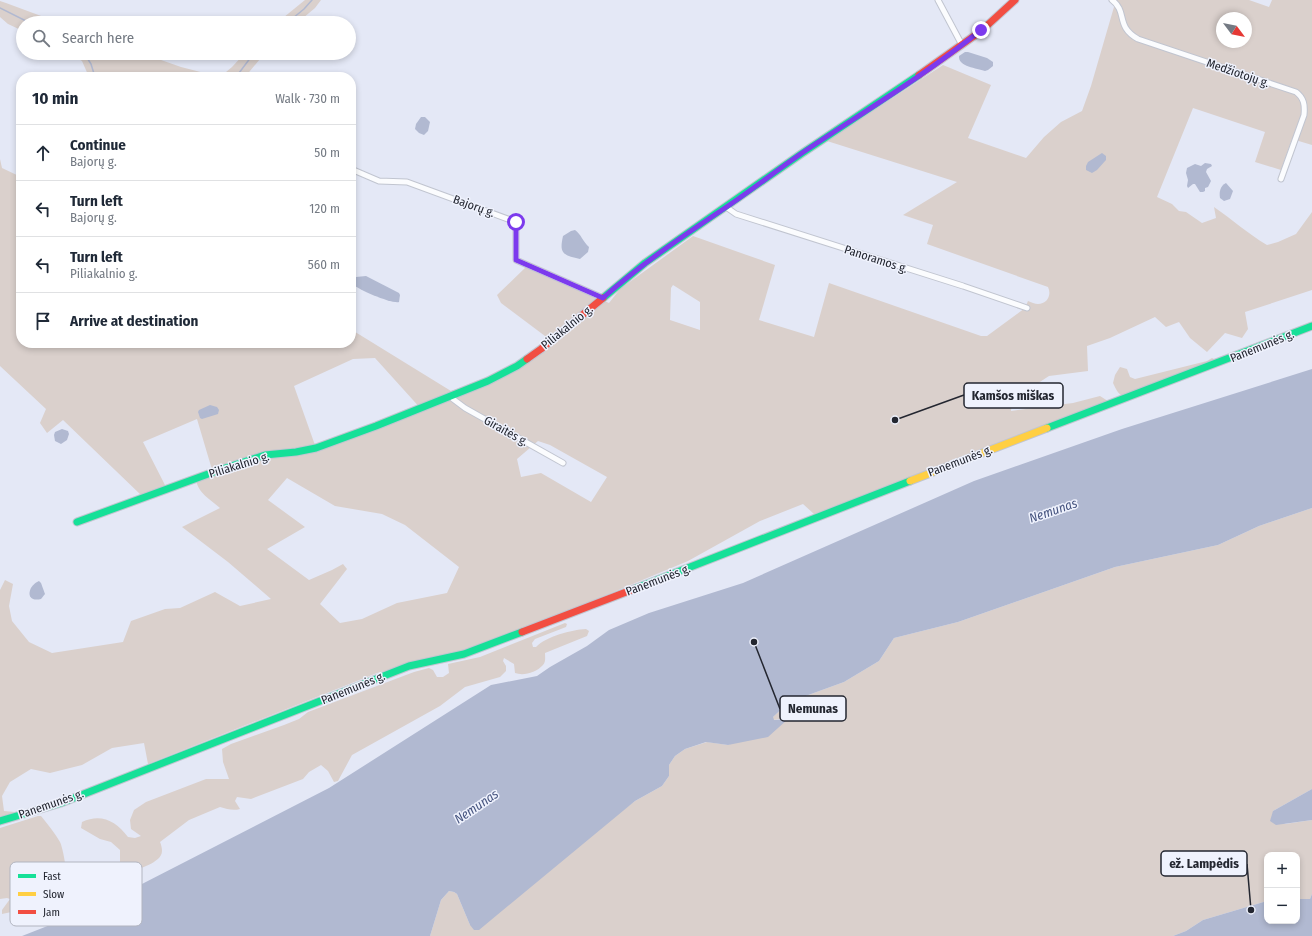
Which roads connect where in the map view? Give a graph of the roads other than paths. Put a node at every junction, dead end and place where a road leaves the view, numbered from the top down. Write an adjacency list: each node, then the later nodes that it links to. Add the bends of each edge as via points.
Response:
1 (938, 0): 4 (street)
2 (1015, 0): 4 (street, Piliakalnio g.)
3 (1112, 0): 6 (street, Medžiotojų g., via 1119,7 1126,31 1138,39 1296,92 1301,96 1304,101 1304,115)
4 (962, 45): 7 (street, Piliakalnio g.)
5 (356, 172): 8 (street, Bajorų g., via 379,181 407,182 516,222 516,260)
6 (1281, 179)
7 (726, 207): 8 (street, Piliakalnio g., via 645,263); 9 (street, Panoramos g., via 736,214)
8 (603, 298): 11 (street, Piliakalnio g., via 517,366)
9 (1027, 308)
10 (1312, 326): 14 (street, Panemunės g., via 479,649 409,666 61,802)
11 (452, 396): 12 (street, Giraitės g., via 453,400 465,408); 13 (street, Piliakalnio g., via 316,448 265,455)
12 (563, 463)
13 (77, 522)
14 (0, 821)

